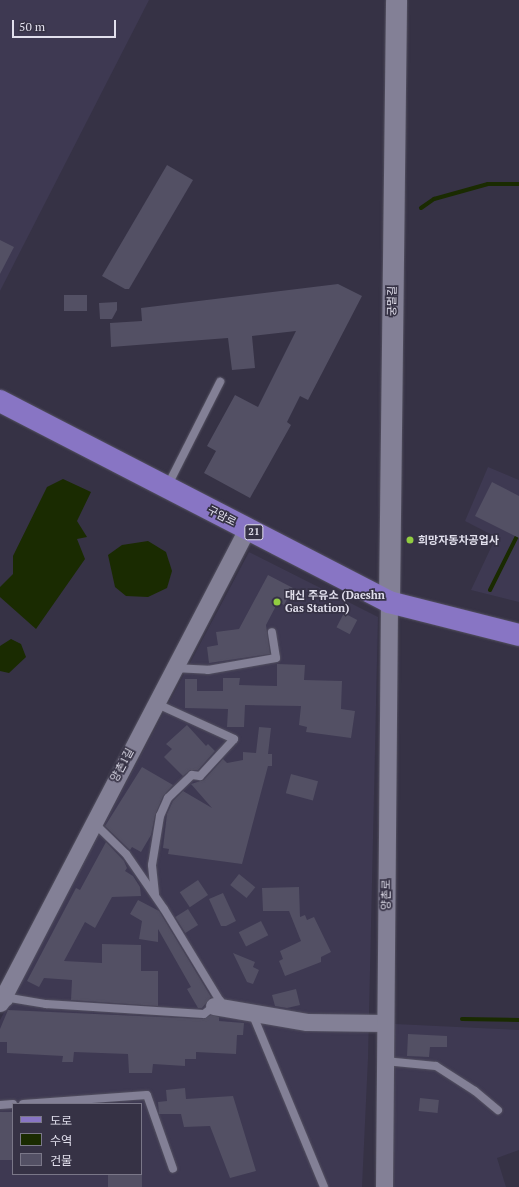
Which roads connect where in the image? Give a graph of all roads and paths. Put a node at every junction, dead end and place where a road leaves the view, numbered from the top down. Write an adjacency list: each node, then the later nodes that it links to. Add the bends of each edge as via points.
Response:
1 (396, 0): 6 (street, 궁멀길)
2 (220, 382): 4 (lane)
3 (0, 401): 4 (main road, 구암로 / 21)
4 (167, 488): 5 (main road, 구암로 / 21)
5 (247, 529): 6 (main road, 구암로 / 21); 9 (street, 양촌1길)
6 (389, 602): 8 (main road, 구암로 / 21); 16 (street, 양촌로)
7 (272, 632): 9 (lane, via 276,658 208,670)
8 (519, 635)
9 (174, 668): 10 (street, 양촌1길)
10 (156, 703): 11 (street, 양촌1길); 12 (lane, via 234,739 200,776 192,775 168,798 160,816 152,865)
11 (93, 822): 12 (lane, via 126,854); 13 (street, 양촌1길)
12 (155, 895): 14 (lane, via 220,1001)
13 (1, 999): 14 (lane, via 204,1014)
14 (214, 1006): 15 (street)
15 (252, 1012): 16 (street, via 307,1022); 23 (lane)
16 (385, 1023): 17 (street, 양촌로)
17 (385, 1061): 21 (lane, via 436,1066 475,1091); 24 (street, 양촌로)
18 (35, 1103): 22 (lane, via 147,1094)
19 (12, 1104): 20 (lane)
20 (0, 1105)
21 (498, 1110)
22 (174, 1169)
23 (324, 1187)
24 (384, 1187)

